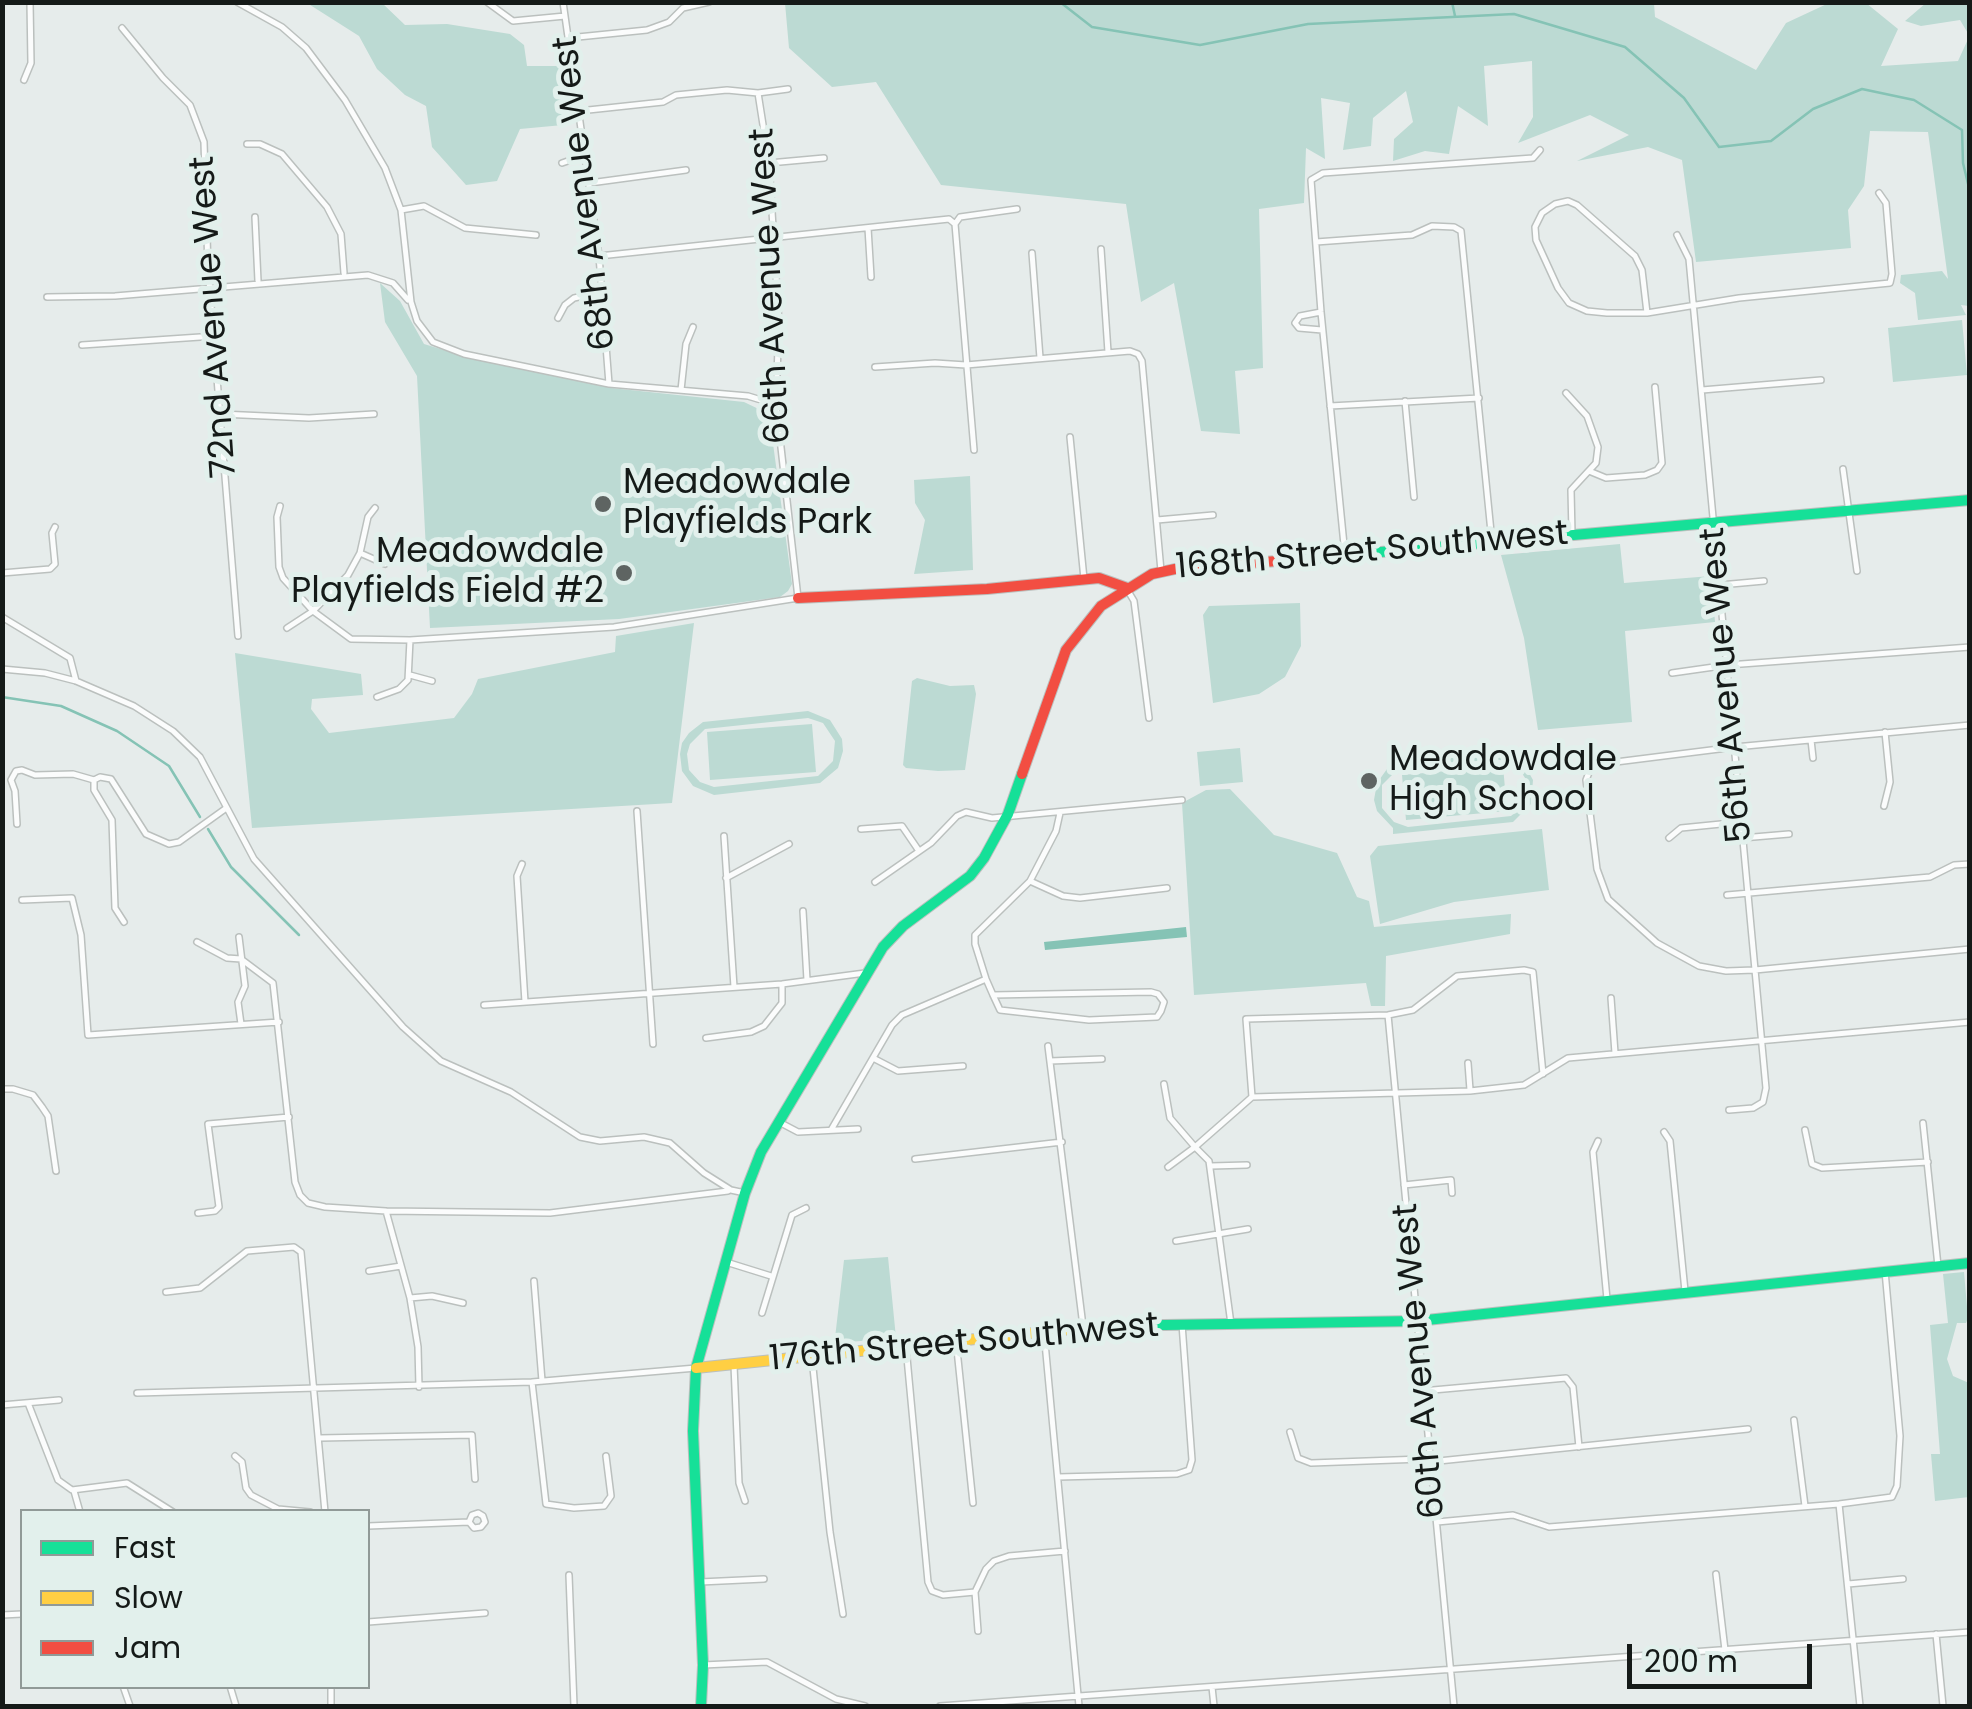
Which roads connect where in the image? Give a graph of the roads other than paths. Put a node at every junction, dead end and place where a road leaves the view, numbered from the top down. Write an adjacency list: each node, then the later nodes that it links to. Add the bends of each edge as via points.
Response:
1 (30, 2): 9 (street, via 31,62)
2 (237, 2): 23 (street, via 282,26 317,60 385,168)
3 (488, 2): 6 (street, via 513,21)
4 (563, 2): 6 (street, 68th Avenue West)
5 (709, 2): 8 (street, via 683,8 647,30)
6 (564, 16): 8 (street, 68th Avenue West)
7 (122, 28): 37 (street, 72nd Avenue West, via 199,121)
8 (568, 38): 12 (street, 68th Avenue West)
9 (24, 80)
10 (788, 88): 11 (street)
11 (758, 93): 12 (street, via 727,90); 18 (street, 66th Avenue West)
12 (579, 111): 15 (street, 68th Avenue West)
13 (247, 144): 34 (street, via 282,154 327,207 341,234)
14 (1540, 150): 30 (street, via 1533,158 1316,175)
15 (585, 155): 17 (street); 20 (street, 68th Avenue West)
16 (824, 158): 18 (street)
17 (562, 163)
18 (768, 163): 29 (street, 66th Avenue West)
19 (686, 170): 20 (street)
20 (589, 183): 33 (street, 68th Avenue West)
21 (1880, 193): 41 (street, via 1890,283)
22 (1017, 209): 25 (street, via 960,217)
23 (401, 210): 27 (street, via 424,206 466,228); 40 (street)
24 (255, 218): 36 (street)
25 (955, 224): 26 (street); 51 (street)
26 (868, 228): 29 (street); 35 (street)
27 (536, 235)
28 (1677, 236): 41 (street, 56th Avenue West, via 1689,258)
29 (775, 238): 33 (street); 61 (street, 66th Avenue West, via 779,324)
30 (1316, 242): 42 (street); 59 (street, via 1412,235 1432,226 1461,231)
31 (1101, 249): 49 (street)
32 (1032, 253): 50 (street)
33 (599, 256): 38 (street, 68th Avenue West)
34 (344, 275): 36 (street); 40 (street, via 382,277)
35 (871, 277)
36 (258, 281): 37 (street)
37 (212, 287): 39 (street); 47 (street, 72nd Avenue West)
38 (602, 292): 44 (street, via 574,298); 54 (street, 68th Avenue West)
39 (47, 297)
40 (410, 302): 54 (street, via 423,332 448,349)
41 (1693, 306): 43 (street); 57 (street, 56th Avenue West)
42 (1321, 312): 46 (street); 46 (street, via 1295,323)
43 (1647, 312): 43 (street, via 1607,313 1570,303 1536,240 1542,213 1554,204 1578,204 1635,256)
44 (558, 318)
45 (693, 327): 56 (street)
46 (1322, 330): 62 (street)
47 (215, 336): 48 (street); 63 (street, 72nd Avenue West)
48 (82, 346)
49 (1108, 352): 50 (street); 75 (street, via 1130,351 1142,361)
50 (1040, 358): 51 (street)
51 (966, 365): 52 (street); 66 (street)
52 (875, 367)
53 (1821, 380): 57 (street)
54 (609, 384): 56 (street)
55 (1654, 386): 68 (street, via 1662,463 1657,470 1606,478)
56 (681, 390): 61 (street)
57 (1702, 390): 76 (street, 56th Avenue West)
58 (1566, 393): 68 (street, via 1596,437 1596,462)
59 (1479, 398): 60 (street); 79 (street)
60 (1406, 402): 62 (street); 69 (street)
61 (772, 403): 90 (street, 66th Avenue West)
62 (1330, 406): 81 (street)
63 (220, 414): 64 (street); 94 (street, 72nd Avenue West)
64 (374, 414)
65 (1070, 437): 86 (street)
66 (974, 450)
67 (1843, 469): 73 (street)
68 (1588, 472): 78 (street, via 1571,490)
69 (1414, 498)
70 (1970, 500): 73 (main road, 168th Street Southwest)
71 (280, 506): 91 (street, 168th Street Southwest, via 280,567 289,588)
72 (375, 508): 80 (street)
73 (1847, 510): 76 (main road, 168th Street Southwest); 84 (street)
74 (1213, 515): 75 (street)
75 (1157, 520): 83 (street)
76 (1712, 521): 78 (main road, 168th Street Southwest); 88 (street, 56th Avenue West)
77 (55, 527): 85 (street, via 50,569)
78 (1572, 534): 79 (main road, 168th Street Southwest)
79 (1492, 542): 81 (main road, 168th Street Southwest)
80 (360, 554): 82 (street); 91 (street)
81 (1346, 556): 83 (main road, 168th Street Southwest)
82 (385, 564)
83 (1161, 571): 89 (main road, 168th Street Southwest)
84 (1857, 571)
85 (2, 574)
86 (1084, 579): 89 (main road, 168th Street Southwest); 90 (main road, 168th Street Southwest)
87 (1764, 581): 88 (street)
88 (1720, 585): 97 (street, 56th Avenue West)
89 (1127, 588): 104 (street); 116 (main road, via 1088,619 1066,650)
90 (798, 598): 95 (street, 168th Street Southwest, via 614,627)
91 (313, 611): 93 (street); 95 (street, 168th Street Southwest, via 351,639)
92 (2, 617): 101 (street, via 70,658)
93 (287, 628)
94 (238, 636)
95 (410, 640): 100 (street)
96 (1970, 646): 97 (street)
97 (1728, 666): 99 (street); 108 (street, 56th Avenue West)
98 (2, 668): 101 (street)
99 (1672, 674)
100 (410, 675): 102 (street); 103 (street, via 398,690)
101 (76, 681): 113 (street, via 173,732 200,757)
102 (432, 681)
103 (377, 697)
104 (1149, 718)
105 (1970, 725): 106 (street)
106 (1885, 732): 107 (street); 112 (street, via 1890,782)
107 (1811, 740): 108 (street); 109 (street)
108 (1735, 747): 117 (street, 56th Avenue West); 141 (street, via 1592,765 1586,780 1608,899 1678,956 1712,969)
109 (1812, 758)
110 (94, 780): 113 (street, via 111,779 146,834 168,844); 118 (street, via 16,771 11,780); 136 (street, via 112,820 115,908)
111 (1182, 800): 115 (street)
112 (1884, 806)
113 (225, 809): 192 (street, via 254,859 441,1061 511,1092 580,1137 670,1143)
114 (638, 811): 149 (street)
115 (1060, 813): 116 (street); 130 (street)
116 (1008, 814): 125 (street, via 956,816); 142 (main road, via 970,876 903,926)
117 (1740, 822): 122 (street, via 1682,828); 123 (street, 56th Avenue West)
118 (17, 824)
119 (861, 829): 125 (street, via 902,826)
120 (1788, 834): 123 (street)
121 (724, 836): 128 (street)
122 (1669, 838)
123 (1742, 838): 132 (street, 56th Avenue West)
124 (789, 844): 128 (street)
125 (919, 851): 129 (street)
126 (522, 864): 152 (street, via 517,876)
127 (1970, 864): 132 (street, via 1930,877)
128 (726, 878): 147 (street)
129 (875, 882)
130 (1030, 882): 131 (street, via 1080,898); 143 (street, via 975,935)
131 (1167, 888)
132 (1748, 893): 133 (street); 141 (street, 56th Avenue West)
133 (1727, 895)
134 (22, 900): 157 (street, via 72,898 88,1035)
135 (803, 911): 144 (street)
136 (124, 922)
137 (238, 937): 140 (street)
138 (197, 942): 140 (street)
139 (1970, 949): 141 (street)
140 (241, 959): 155 (street, via 273,983); 157 (street)
141 (1755, 970): 159 (street, 56th Avenue West)
142 (865, 974): 144 (street); 176 (main road)
143 (986, 979): 150 (street); 163 (street, via 902,1015)
144 (807, 980): 146 (street)
145 (1435, 982): 148 (street)
146 (782, 984): 147 (street); 158 (street, via 782,1003 764,1026)
147 (734, 986): 149 (street)
148 (1441, 988): 154 (street, via 1413,1010); 168 (street, via 1457,976 1533,972)
149 (650, 993): 152 (street); 160 (street)
150 (994, 994): 150 (street, via 1000,1010 1089,1020 1157,1018 1164,1002 1151,992)
151 (1611, 998): 162 (street)
152 (525, 1002): 153 (street)
153 (484, 1005)
154 (1388, 1015): 172 (street, 60th Avenue West); 173 (street, via 1246,1019)
155 (279, 1022): 157 (street); 175 (street)
156 (1970, 1022): 159 (street)
157 (241, 1024)
158 (706, 1038)
159 (1762, 1041): 162 (street); 174 (street, 56th Avenue West, via 1763,1102)
160 (652, 1044)
161 (1048, 1046): 165 (street)
162 (1616, 1053): 168 (street, via 1568,1058)
163 (872, 1058): 167 (street, via 898,1071); 178 (street)
164 (1102, 1059): 165 (street)
165 (1050, 1061): 182 (street)
166 (1468, 1063): 171 (street)
167 (963, 1066)
168 (1543, 1074): 171 (street, via 1524,1085)
169 (1164, 1084): 184 (street, via 1170,1118)
170 (2, 1090): 190 (street, via 33,1096 48,1116)
171 (1470, 1091): 172 (street)
172 (1395, 1094): 173 (street); 191 (street, 60th Avenue West)
173 (1252, 1097): 184 (street)
174 (1728, 1110)
175 (289, 1117): 196 (street, via 300,1195 325,1207); 197 (street, via 208,1124 219,1207)
176 (779, 1122): 178 (street, via 798,1132); 193 (main road)
177 (1923, 1123): 186 (street)
178 (831, 1130): 179 (street)
179 (858, 1130)
180 (1805, 1130): 186 (street, via 1812,1164 1822,1168)
181 (1664, 1132): 209 (street)
182 (1062, 1142): 185 (street); 218 (street)
183 (1598, 1142): 212 (street)
184 (1195, 1146): 188 (street); 189 (street)
185 (915, 1160)
186 (1928, 1162): 204 (street)
187 (1247, 1164): 188 (street)
188 (1211, 1166): 199 (street)
189 (1168, 1167)
190 (56, 1170)
191 (1404, 1185): 194 (street, via 1451,1180); 215 (street, 60th Avenue West)
192 (731, 1190): 193 (street); 196 (street, via 550,1213)
193 (744, 1193): 201 (main road)
194 (1452, 1193)
195 (806, 1208): 207 (street, via 792,1214)
196 (386, 1211): 203 (street)
197 (198, 1213)
198 (1248, 1230): 199 (street)
199 (1217, 1233): 200 (street); 217 (street)
200 (1176, 1241)
201 (725, 1262): 207 (street); 224 (main road)
202 (1970, 1263): 204 (main road, 176th Street Southwest)
203 (400, 1266): 205 (street); 211 (street)
204 (1938, 1266): 206 (main road, 176th Street Southwest)
205 (369, 1271)
206 (1885, 1271): 209 (main road, 176th Street Southwest); 247 (street, via 1900,1436 1897,1486 1885,1499)
207 (771, 1276): 214 (street)
208 (534, 1281): 226 (street)
209 (1685, 1291): 212 (main road, 176th Street Southwest)
210 (166, 1292): 228 (street, via 200,1288 247,1251 294,1247 302,1259)
211 (410, 1298): 213 (street); 227 (street)
212 (1606, 1299): 215 (main road, 176th Street Southwest)
213 (462, 1303)
214 (762, 1313)
215 (1417, 1321): 217 (main road, 176th Street Southwest); 229 (street, 60th Avenue West)
216 (1182, 1324): 217 (main road, 176th Street Southwest); 218 (main road, 176th Street Southwest); 242 (street, via 1189,1470)
217 (1231, 1324)
218 (1084, 1326): 219 (main road, 176th Street Southwest)
219 (1044, 1329): 220 (main road, 176th Street Southwest); 242 (street)
220 (956, 1340): 221 (main road, 176th Street Southwest); 246 (street)
221 (906, 1347): 222 (main road, 176th Street Southwest); 263 (street, via 928,1582 943,1595)
222 (812, 1358): 223 (main road, 176th Street Southwest); 265 (street)
223 (734, 1365): 224 (main road, 176th Street Southwest); 245 (street)
224 (696, 1368): 226 (street, 176th Street Southwest); 261 (main road, via 692,1432)
225 (532, 1382): 226 (street, 176th Street Southwest); 227 (street, 176th Street Southwest); 240 (street, via 546,1504 604,1506 611,1496)
226 (542, 1382)
227 (419, 1387): 228 (street, 176th Street Southwest)
228 (314, 1390): 230 (street, 176th Street Southwest); 237 (street)
229 (1422, 1392): 238 (street, via 1569,1380); 241 (street, 60th Avenue West)
230 (137, 1393)
231 (59, 1400): 232 (street)
232 (28, 1403): 233 (street); 244 (street, via 58,1480)
233 (2, 1405)
234 (1794, 1420): 248 (street)
235 (1748, 1429): 238 (street)
236 (1290, 1432): 241 (street, via 1296,1455 1306,1463)
237 (320, 1438): 243 (street, via 472,1435); 252 (street)
238 (1579, 1447): 241 (street)
239 (235, 1456): 251 (street, via 246,1488)
240 (606, 1456)
241 (1429, 1462): 254 (street, 60th Avenue West)
242 (1058, 1477): 256 (street)
243 (475, 1479)
244 (73, 1490): 249 (street); 250 (street, via 127,1483)
245 (745, 1501)
246 (973, 1504)
247 (1839, 1504): 248 (street); 262 (street)
248 (1804, 1506): 254 (street, via 1549,1527 1513,1515)
249 (79, 1509)
250 (167, 1509)
251 (275, 1509)
252 (325, 1509)
253 (469, 1522): 255 (street)
254 (1436, 1522): 273 (street, 60th Avenue West)
255 (370, 1526)
256 (1065, 1551): 263 (street, via 994,1561); 275 (street)
257 (1716, 1574): 271 (street)
258 (568, 1575): 276 (street)
259 (764, 1579): 261 (street)
260 (1903, 1579): 262 (street)
261 (700, 1582): 272 (main road)
262 (1848, 1584): 270 (street)
263 (975, 1592): 267 (street)
264 (484, 1613): 266 (street)
265 (842, 1614)
266 (370, 1622)
267 (978, 1630)
268 (1970, 1632): 269 (street)
269 (1936, 1634): 270 (street); 284 (street)
270 (1853, 1640): 271 (street); 283 (street)
271 (1724, 1650): 273 (street)
272 (703, 1666): 277 (main road); 278 (street, via 767,1662 836,1699)
273 (1450, 1672): 274 (street); 282 (street, 60th Avenue West)
274 (1212, 1688): 275 (street); 281 (street)
275 (1078, 1697): 279 (street); 280 (street)
276 (574, 1706)
277 (702, 1706)
278 (865, 1706)
279 (940, 1706)
280 (1079, 1706)
281 (1214, 1706)
282 (1454, 1706)
283 (1860, 1706)
284 (1943, 1706)

